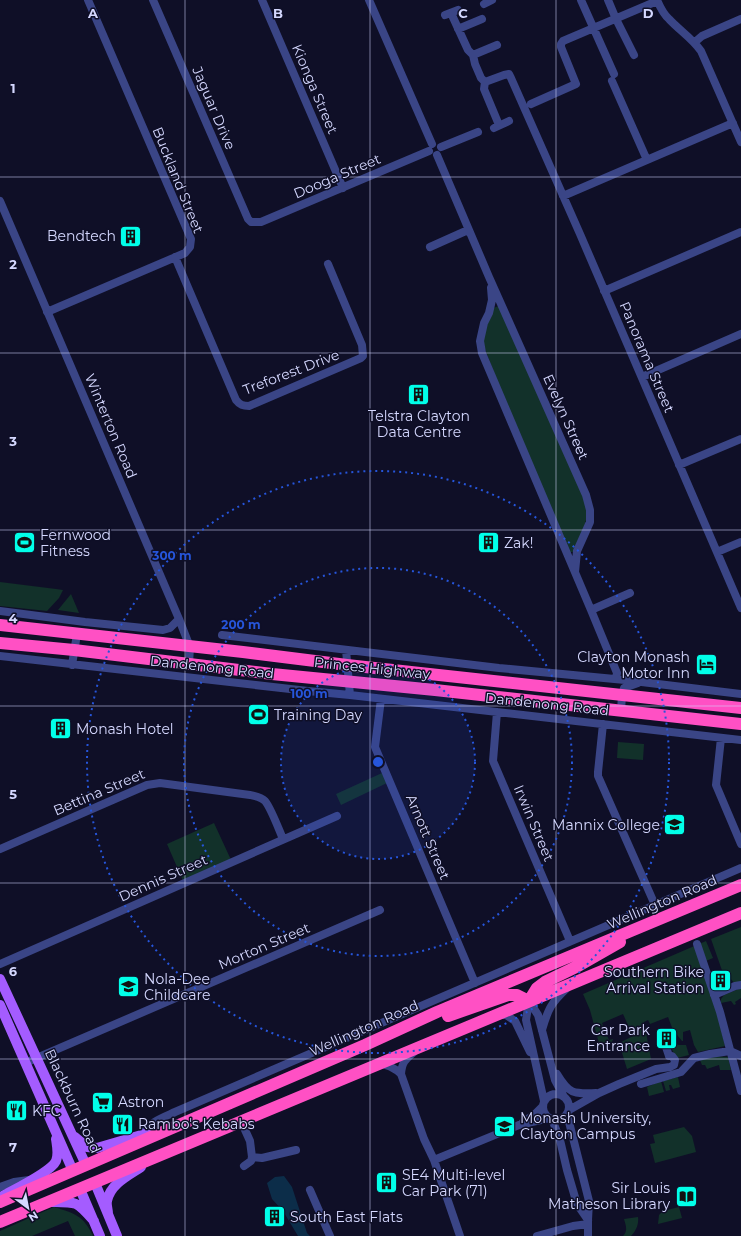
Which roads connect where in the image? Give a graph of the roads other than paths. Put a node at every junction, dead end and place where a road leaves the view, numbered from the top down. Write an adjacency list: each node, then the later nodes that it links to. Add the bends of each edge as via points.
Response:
1 (88, 0): 37 (street, Buckland Street, via 191,239 190,247 185,253)
2 (153, 0): 33 (street, Jaguar Drive, via 248,219)
3 (262, 0): 30 (street, Kionga Street)
4 (369, 0): 27 (street)
5 (492, 0): 9 (street)
6 (581, 0): 15 (street)
7 (608, 0): 12 (street)
8 (657, 1): 12 (street); 16 (street, via 669,20)
9 (484, 4)
10 (452, 13): 14 (street)
11 (482, 19): 14 (street)
12 (616, 19): 15 (street); 19 (street)
13 (741, 19): 16 (street, via 702,36)
14 (458, 29): 18 (street)
15 (593, 29): 21 (street, via 560,44 576,84); 29 (street)
16 (695, 42): 23 (street)
17 (497, 45): 18 (street)
18 (473, 55): 20 (street, via 481,78)
19 (634, 55)
20 (486, 82): 22 (street, via 484,89 496,126); 31 (street, Panorama Street, via 509,74)
21 (531, 104)
22 (509, 121)
23 (733, 123): 25 (street); 29 (street)
24 (478, 132): 26 (street)
25 (741, 142)
26 (441, 147): 27 (street, via 437,144); 28 (street, via 441,152)
27 (430, 148): 28 (street, via 432,155); 30 (street, Dooga Street)
28 (437, 155): 34 (street, Evelyn Street)
29 (647, 160): 31 (street)
30 (343, 188): 33 (street, Dooga Street)
31 (563, 196): 40 (street, Panorama Street)
32 (0, 201): 41 (street, Winterton Road)
33 (255, 223)
34 (468, 230): 36 (street); 39 (street, Evelyn Street)
35 (741, 232): 40 (street)
36 (430, 247)
37 (175, 257): 38 (street, Treforest Drive, via 236,400 244,406 363,356 362,345); 41 (street, Buckland Street)
38 (328, 264)
39 (489, 278): 48 (street, Evelyn Street, via 492,300 480,341 482,353); 48 (street, Evelyn Street, via 586,495 590,522 577,551)
40 (604, 291): 43 (street, Panorama Street)
41 (47, 312): 54 (street, Winterton Road)
42 (741, 334): 43 (street)
43 (642, 377): 45 (street, Panorama Street)
44 (741, 439): 45 (street)
45 (679, 465): 47 (street, Panorama Street)
46 (741, 542): 47 (street)
47 (717, 552): 50 (street, Panorama Street)
48 (575, 572): 51 (street, Evelyn Street)
49 (630, 593): 51 (street)
50 (740, 602)
51 (591, 610): 72 (street, Evelyn Street, via 617,673)
52 (0, 611): 53 (street)
53 (10, 612): 55 (street); 57 (street)
54 (179, 619): 55 (street, via 170,628 163,630); 63 (street, Winterton Road)
55 (85, 622): 60 (street)
56 (0, 625): 57 (highway, Princes Highway)
57 (27, 628): 58 (highway, Princes Highway)
58 (77, 634): 60 (highway, Princes Highway); 64 (street)
59 (222, 635): 61 (street)
60 (97, 636): 63 (highway, Princes Highway)
61 (263, 641): 65 (street); 66 (street, Dandenong Road)
62 (0, 643): 64 (highway, Princes Highway)
63 (190, 647): 66 (highway, Princes Highway); 68 (street, Winterton Road)
64 (74, 650): 68 (highway, Princes Highway); 69 (street)
65 (346, 650): 70 (street); 71 (street)
66 (243, 652): 70 (highway, Princes Highway)
67 (0, 656): 69 (street, Dandenong Road)
68 (188, 664): 73 (highway, Princes Highway)
69 (72, 665): 76 (street, Dandenong Road)
70 (347, 665): 73 (street); 75 (highway, Princes Highway)
71 (572, 675): 72 (street); 75 (street, Dandenong Road)
72 (616, 679): 74 (street)
73 (348, 681): 76 (street); 81 (highway, Princes Highway)
74 (641, 682): 77 (street); 78 (street, Dandenong Road, via 626,687)
75 (554, 687): 78 (highway, Princes Highway)
76 (350, 694): 79 (street, Dandenong Road)
77 (741, 694)
78 (622, 695): 80 (highway, Princes Highway); 81 (street, Dandenong Road)
79 (381, 699): 82 (street, Dandenong Road); 102 (street, Arnott Street, via 375,747)
80 (741, 708)
81 (621, 710): 84 (highway, Princes Highway)
82 (497, 712): 83 (street, Dandenong Road); 97 (street, Irwin Street, via 493,761)
83 (603, 724): 85 (street, Dandenong Road); 93 (street, via 598,776)
84 (741, 724)
85 (721, 738): 86 (street, Dandenong Road); 89 (street, via 716,785)
86 (741, 740)
87 (337, 816): 88 (street, Dennis Street)
88 (283, 839): 90 (street, Bettina Street, via 269,808 257,797 160,783 147,785); 99 (street, Dennis Street)
89 (741, 844)
90 (0, 849)
91 (741, 868): 93 (street)
92 (741, 885): 96 (highway, Wellington Road)
93 (655, 905): 97 (street)
94 (380, 910): 117 (street, Morton Street)
95 (741, 913): 103 (highway)
96 (657, 921): 100 (highway, Wellington Road); 106 (highway, via 545,982 537,988)
97 (567, 943): 100 (street); 102 (street)
98 (697, 944): 105 (street)
99 (0, 964)
100 (542, 968): 109 (highway, Wellington Road)
101 (0, 979): 117 (main road, Blackburn Road)
102 (475, 982): 108 (street)
103 (571, 983): 106 (highway); 111 (street, via 548,1011)
104 (741, 985): 105 (street)
105 (714, 995): 115 (street)
106 (529, 1001): 110 (highway); 111 (street, via 538,1015); 112 (highway, via 517,995 508,995); 121 (street, via 526,1020)
107 (0, 1005): 118 (main road, Blackburn Road)
108 (420, 1006): 109 (street); 134 (street, via 163,1117)
109 (437, 1012): 112 (highway, Wellington Road)
110 (497, 1015): 113 (highway); 121 (street, via 506,1015 515,1021)
111 (542, 1030): 120 (street)
112 (365, 1045): 134 (highway, Wellington Road, via 184,1123)
113 (421, 1046): 119 (highway); 122 (street, via 404,1061)
114 (666, 1047): 125 (street, via 669,1056 675,1060 674,1065 656,1069)
115 (730, 1051): 116 (street); 123 (street, via 694,1058 681,1072); 124 (street)
116 (741, 1056)
117 (36, 1058): 118 (street, Morton Street); 133 (main road, Blackburn Road)
118 (25, 1063): 132 (main road, Blackburn Road)
119 (380, 1063): 122 (street, via 391,1066); 130 (highway)
120 (552, 1064): 125 (street, via 564,1086 570,1091 576,1094); 126 (street, via 557,1085)
121 (537, 1065): 127 (street)
122 (401, 1074): 137 (street)
123 (641, 1084)
124 (741, 1091)
125 (599, 1093): 126 (street); 128 (street)
126 (565, 1097): 127 (street, via 554,1093 547,1097); 128 (street, via 570,1105)
127 (544, 1103): 129 (street, via 544,1112); 131 (street, via 535,1114)
128 (568, 1112): 129 (street, via 560,1119); 141 (street)
129 (550, 1118): 131 (street); 142 (street, via 560,1140)
130 (241, 1121): 136 (street, via 250,1141); 139 (highway)
131 (520, 1125): 137 (street)
132 (56, 1131): 143 (main road, Blackburn Road); 145 (main road, via 55,1163)
133 (72, 1134): 134 (main road, via 91,1148); 138 (main road, Blackburn Road)
134 (135, 1140): 138 (highway, Wellington Road); 139 (highway)
135 (296, 1150): 136 (street, via 262,1158)
136 (252, 1157): 140 (street)
137 (434, 1160): 160 (street)
138 (86, 1165): 143 (highway, Wellington Road); 146 (highway, Blackburn Road)
139 (140, 1166): 146 (highway); 153 (main road, via 110,1192 107,1201)
140 (244, 1166)
141 (581, 1167): 142 (street); 156 (street, via 589,1201)
142 (567, 1170): 156 (street, via 577,1204)
143 (73, 1171): 144 (highway, Wellington Road); 148 (highway, Blackburn Road)
144 (55, 1178): 145 (main road); 151 (highway, Wellington Road)
145 (30, 1180): 147 (street); 150 (main road)
146 (95, 1183): 148 (highway); 153 (main road, Blackburn Road)
147 (0, 1187)
148 (80, 1189): 152 (highway); 154 (main road, Blackburn Road)
149 (310, 1190): 159 (street)
150 (0, 1197)
151 (0, 1202)
152 (47, 1202): 154 (main road, via 77,1204); 155 (highway)
153 (108, 1214): 158 (main road, Blackburn Road)
154 (94, 1221): 157 (main road, Blackburn Road)
155 (0, 1222)
156 (588, 1222): 161 (street); 162 (street)
157 (100, 1236)
158 (117, 1236)
159 (330, 1236)
160 (460, 1236)
161 (537, 1236)
162 (588, 1236)

